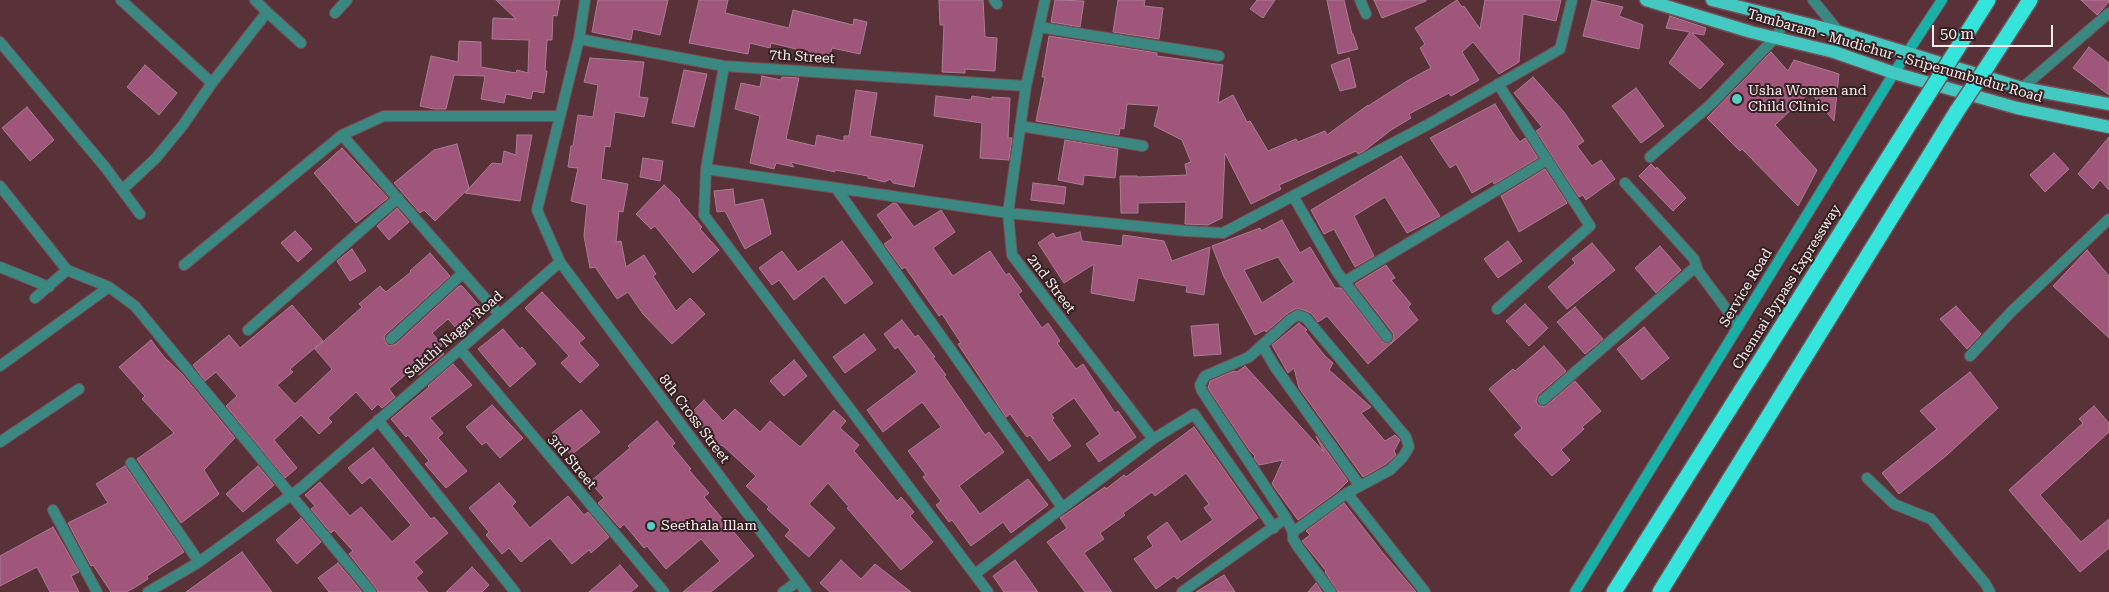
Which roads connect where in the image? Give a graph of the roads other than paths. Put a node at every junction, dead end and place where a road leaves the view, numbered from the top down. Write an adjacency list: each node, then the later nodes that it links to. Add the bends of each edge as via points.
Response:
1 (121, 0): 30 (street)
2 (255, 0): 14 (street)
3 (348, 0): 15 (street)
4 (585, 0): 22 (street)
5 (1045, 0): 19 (street, 2nd Street)
6 (1360, 0): 17 (street)
7 (1572, 0): 31 (street, via 1560,49)
8 (1646, 0): 21 (main road, Tambaram - Mudichur - Sriperumbudur Road)
9 (1712, 0): 18 (main road, Tambaram - Mudichur - Sriperumbudur Road)
10 (1813, 0): 20 (street)
11 (1942, 0): 26 (street, Service Road)
12 (1988, 0): 102 (highway, Chennai Bypass Expressway, bridge)
13 (2030, 0): 103 (highway, bridge, via 1916,175)
14 (268, 12): 24 (street); 30 (street)
15 (335, 13)
16 (2109, 13): 33 (street)
17 (1366, 14)
18 (1786, 19): 20 (main road, Tambaram - Mudichur - Sriperumbudur Road); 21 (street)
19 (1039, 27): 27 (street); 32 (street, 2nd Street)
20 (1839, 32): 25 (street); 26 (main road, Tambaram - Mudichur - Sriperumbudur Road)
21 (1776, 37): 25 (main road, Tambaram - Mudichur - Sriperumbudur Road); 40 (street, via 1710,105)
22 (579, 39): 28 (street, 7th Street); 35 (street)
23 (0, 42): 46 (street)
24 (301, 42)
25 (1834, 52): 29 (main road, Tambaram - Mudichur - Sriperumbudur Road)
26 (1909, 52): 29 (street, Service Road); 33 (main road, Tambaram - Mudichur - Sriperumbudur Road)
27 (1219, 56)
28 (724, 66): 32 (street, 7th Street); 42 (street)
29 (1894, 73): 37 (main road, Tambaram - Mudichur - Sriperumbudur Road, via 2017,108); 64 (street, Service Road)
30 (212, 83): 46 (street, via 156,158)
31 (1498, 84): 41 (street); 47 (street)
32 (1026, 86): 36 (street, 2nd Street)
33 (2022, 88): 34 (main road, Tambaram - Mudichur - Sriperumbudur Road)
34 (2109, 104)
35 (560, 116): 38 (street, via 384,116); 52 (street, via 537,210)
36 (1020, 126): 39 (street); 49 (street, 2nd Street)
37 (2109, 127)
38 (342, 135): 48 (street); 53 (street)
39 (1143, 146)
40 (1650, 157)
41 (1547, 160): 58 (street); 62 (street, via 1590,226)
42 (706, 169): 45 (street); 88 (street, via 704,215)
43 (1625, 183): 56 (street, via 1694,259)
44 (0, 186): 55 (street)
45 (836, 188): 49 (street); 82 (street)
46 (122, 190): 50 (street)
47 (1294, 196): 49 (street, via 1223,233); 58 (street)
48 (398, 198): 57 (street); 65 (street)
49 (1008, 213): 75 (street, 2nd Street, via 1012,255)
50 (140, 214)
51 (2109, 220): 70 (street, via 2012,311)
52 (560, 262): 63 (street, Sakthi Nagar Road); 89 (street, 8th Cross Street)
53 (184, 265)
54 (0, 267): 60 (street)
55 (67, 270): 59 (street); 60 (street)
56 (1698, 271): 64 (street); 73 (street, via 1693,269)
57 (463, 273): 63 (street); 67 (street)
58 (1344, 282): 66 (street)
59 (109, 286): 71 (street); 81 (street, via 135,306)
60 (49, 287): 61 (street)
61 (35, 298)
62 (1497, 309)
63 (499, 314): 69 (street, Sakthi Nagar Road)
64 (1739, 326): 101 (street, Service Road)
65 (248, 330)
66 (1387, 337)
67 (391, 339)
68 (1262, 345): 79 (street); 79 (street, via 1291,319 1298,315 1306,318 1406,437 1409,447 1403,457 1390,470); 84 (street, via 1249,357 1205,376 1200,384)
69 (460, 349): 74 (street, Sakthi Nagar Road); 94 (street, 3rd Street)
70 (1970, 356)
71 (0, 366)
72 (79, 389): 76 (street)
73 (1543, 400)
74 (378, 420): 81 (street, Sakthi Nagar Road); 93 (street)
75 (1153, 439): 82 (street); 85 (street, via 1194,414)
76 (0, 442)
77 (131, 463): 87 (street)
78 (1867, 478): 104 (street, via 1894,504 1932,519)
79 (1360, 486): 80 (street)
80 (1347, 493): 86 (street); 100 (street)
81 (290, 495): 87 (street, Sakthi Nagar Road); 92 (street)
82 (1062, 507): 88 (street)
83 (53, 510): 90 (street)
84 (1286, 518): 85 (street); 86 (street)
85 (1274, 528): 98 (street)
86 (1293, 532): 99 (street, via 1298,547)
87 (199, 562): 91 (street, Sakthi Nagar Road)
88 (974, 574): 97 (street)
89 (798, 581): 95 (street); 96 (street, 8th Cross Street)
90 (97, 592)
91 (148, 592)
92 (370, 592)
93 (515, 592)
94 (664, 592)
95 (783, 592)
96 (806, 592)
97 (988, 592)
98 (1182, 592)
99 (1331, 592)
100 (1425, 592)
101 (1575, 592)
102 (1614, 592)
103 (1660, 592)
104 (1990, 592)

